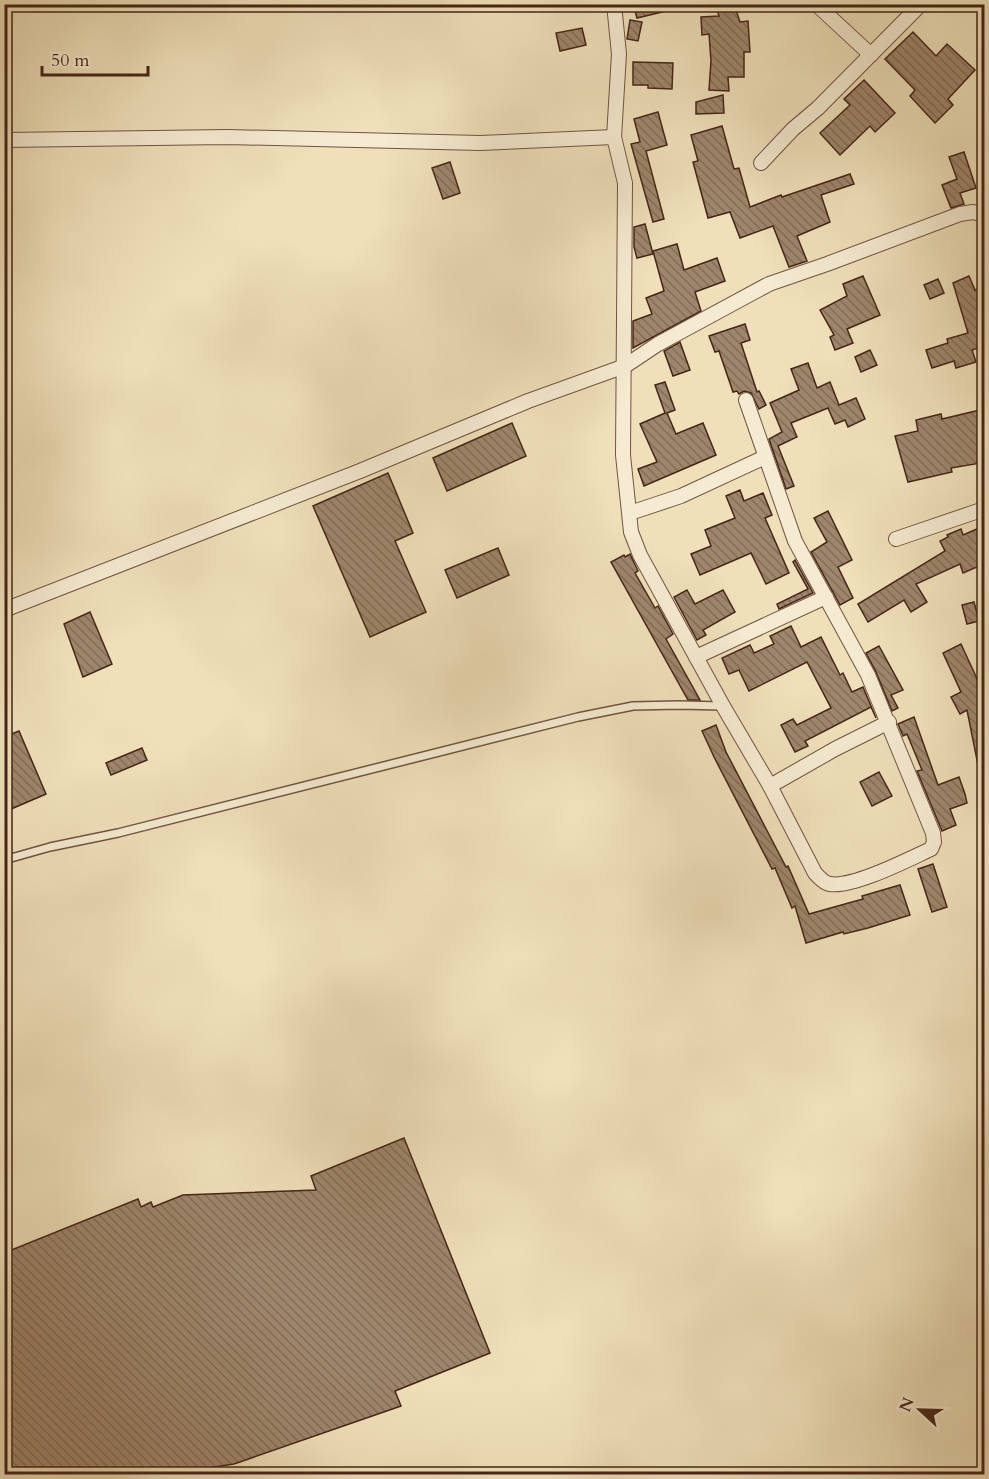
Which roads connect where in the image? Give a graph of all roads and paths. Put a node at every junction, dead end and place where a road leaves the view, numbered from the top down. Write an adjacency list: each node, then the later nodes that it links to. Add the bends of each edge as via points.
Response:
1 (614, 4): 5 (street, via 620,54)
2 (816, 4): 4 (street)
3 (921, 4): 4 (street)
4 (871, 56): 7 (street)
5 (614, 137): 6 (street, via 480,143 228,137); 9 (street, via 625,183)
6 (4, 140)
7 (761, 163)
8 (984, 215): 9 (street, via 960,214 769,284)
9 (625, 366): 13 (street, via 623,455); 16 (street)
10 (746, 400): 11 (street)
11 (765, 457): 13 (street, via 681,496); 15 (street, via 795,541)
12 (984, 509): 14 (street)
13 (630, 513): 17 (street, via 631,532 640,555)
14 (896, 539)
15 (826, 597): 17 (street); 19 (street)
16 (4, 610)
17 (696, 657): 18 (street)
18 (723, 706): 20 (street); 21 (lane, via 633,706 578,717)
19 (889, 722): 20 (street); 20 (street, via 933,833 931,849 862,879 830,884 815,873)
20 (770, 786)
21 (4, 860)

